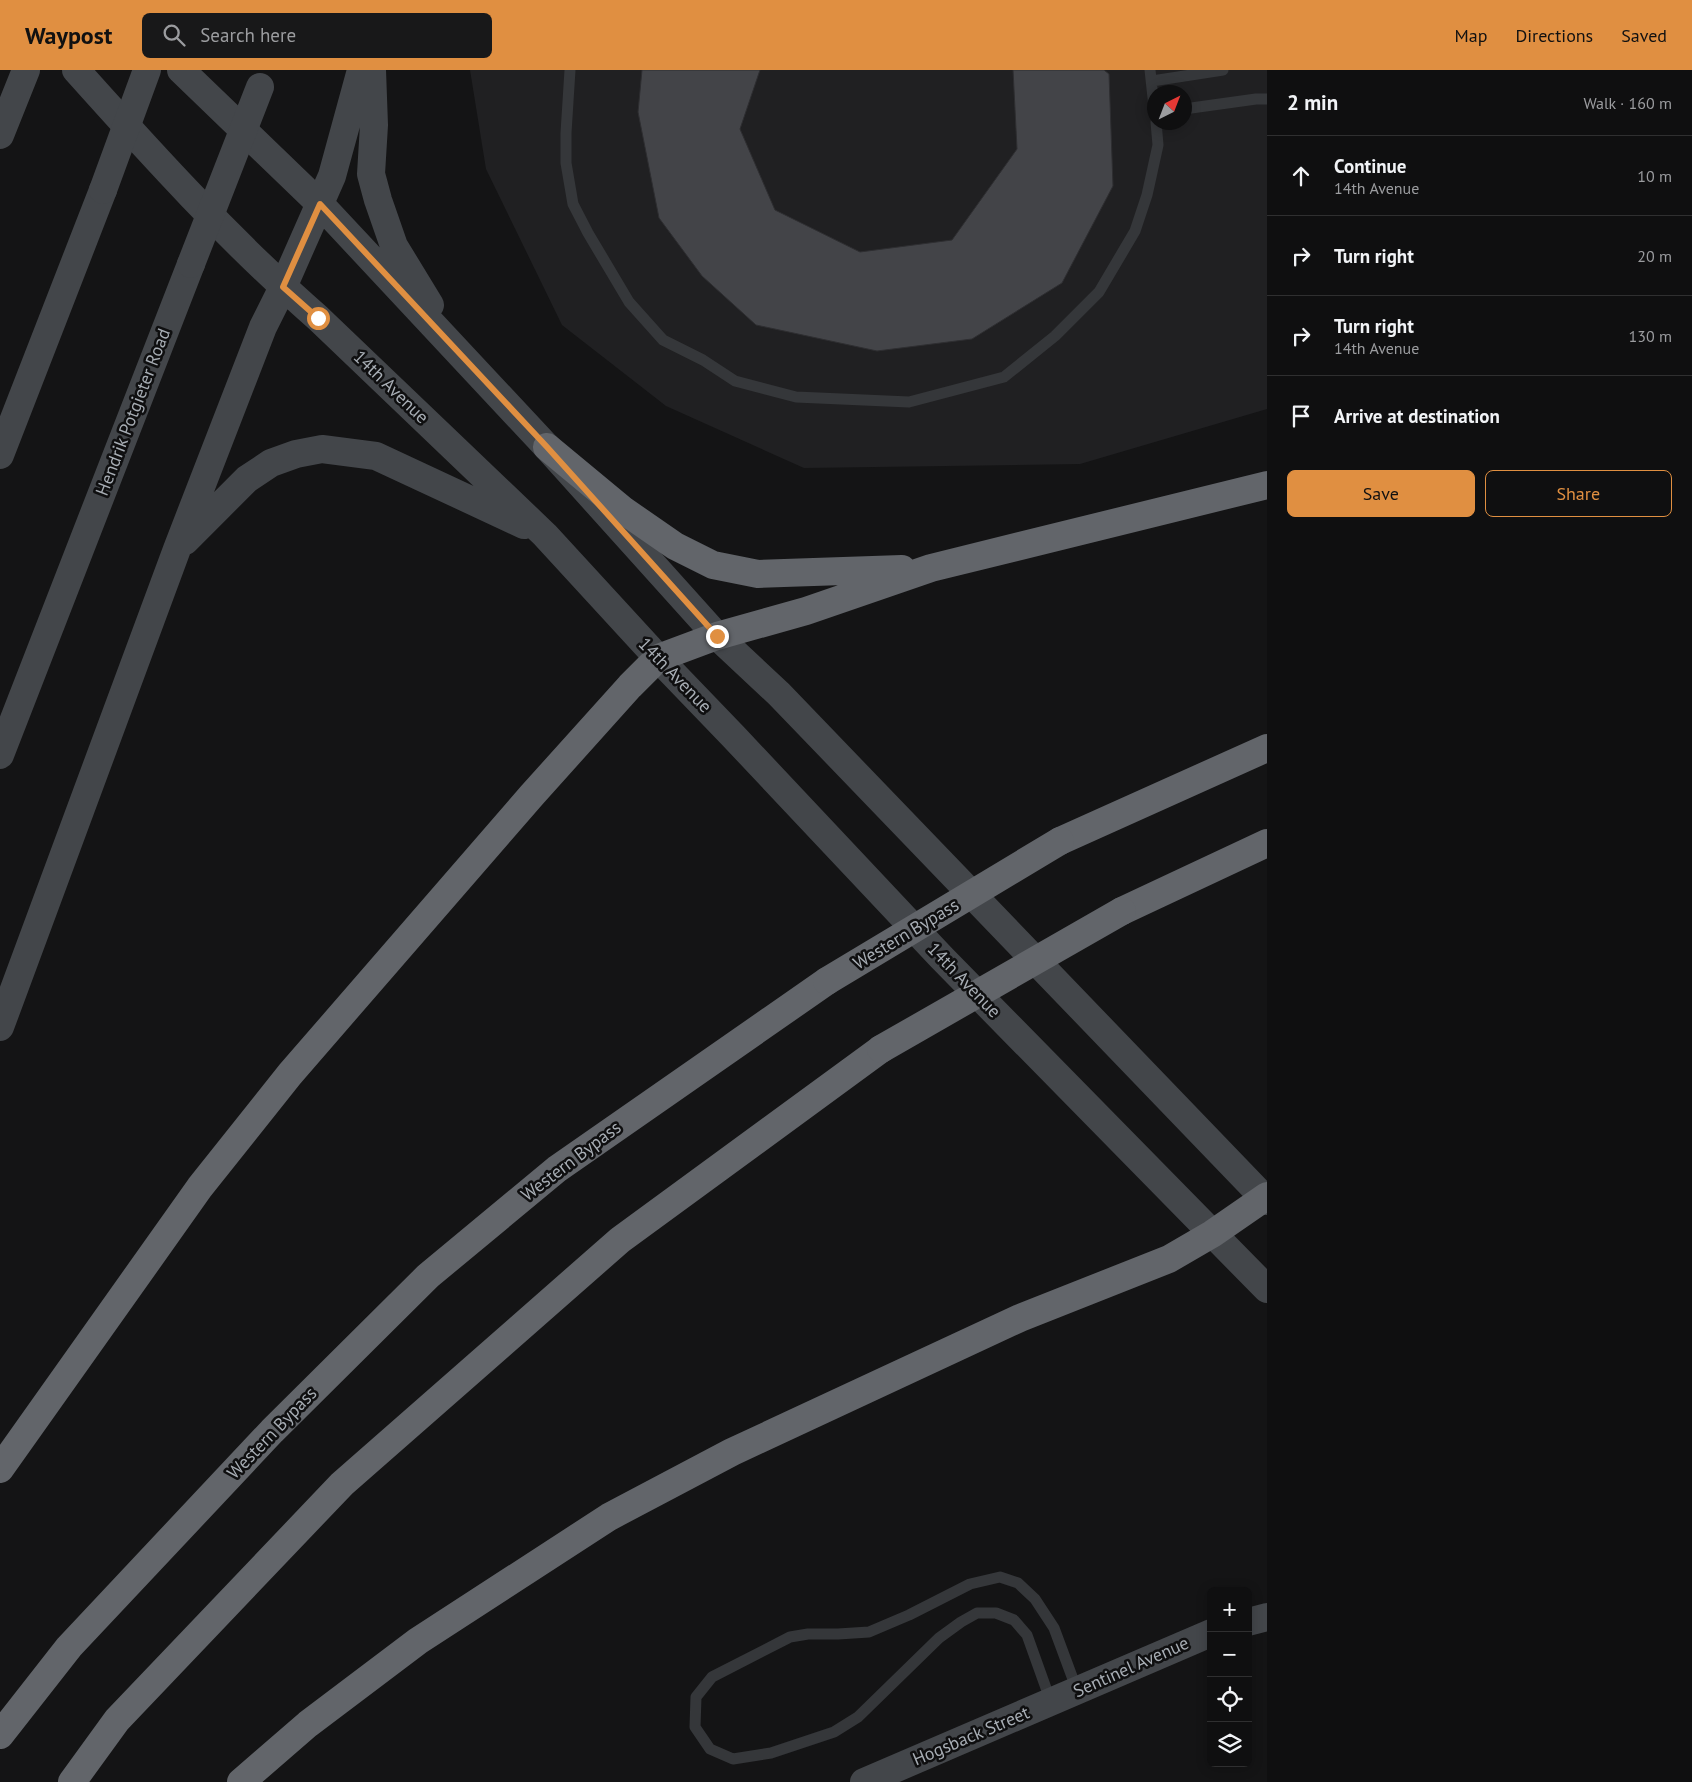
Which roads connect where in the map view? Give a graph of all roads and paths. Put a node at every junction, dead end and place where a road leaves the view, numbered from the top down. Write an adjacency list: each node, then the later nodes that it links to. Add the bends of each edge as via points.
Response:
1 (26, 70): 14 (main road)
2 (76, 70): 16 (main road, 14th Avenue, via 163,168)
3 (147, 70): 19 (main road, bridge)
4 (181, 70): 15 (main road)
5 (361, 70): 15 (main road, via 332,176)
6 (372, 70): 17 (main road, via 374,126 371,174 378,200 394,246)
7 (570, 70): 13 (lane, via 566,163 574,204 629,302 663,340 735,381 796,397 909,402 1004,377 1055,336 1104,285 1135,232 1158,145)
8 (1223, 70): 9 (lane)
9 (1151, 75)
10 (263, 78): 27 (main road, Hendrik Potgieter Road, bridge)
11 (1267, 99): 12 (lane)
12 (1192, 108)
13 (1157, 130)
14 (0, 135)
15 (320, 204): 16 (main road); 17 (main road)
16 (283, 287): 21 (main road, 14th Avenue); 22 (main road, via 263,327)
17 (458, 351): 18 (main road)
18 (547, 447): 23 (highway, via 623,510 675,546 713,565 758,574); 24 (main road)
19 (0, 455)
20 (1267, 485): 23 (highway)
21 (545, 535): 22 (main road, via 376,456 322,449 296,454 247,479); 25 (main road, 14th Avenue)
22 (177, 549): 29 (main road)
23 (931, 568): 24 (highway)
24 (717, 636): 25 (highway); 30 (main road, via 785,701)
25 (658, 658): 31 (main road, 14th Avenue, via 942,958); 33 (highway, via 532,795 290,1074 200,1187)
26 (1267, 748): 39 (highway, Western Bypass, bridge, via 1060,841 828,981 557,1168 428,1276 272,1431 69,1647)
27 (0, 755)
28 (1267, 843): 40 (highway, bridge, via 1122,912 881,1049 620,1240 342,1484 117,1720)
29 (0, 1026)
30 (1266, 1198): 31 (highway)
31 (1212, 1234): 32 (main road, 14th Avenue); 41 (highway, via 1170,1259 1020,1318 740,1448 609,1517 418,1641 308,1724)
32 (1267, 1289)
33 (0, 1469)
34 (1267, 1618): 35 (main road)
35 (1252, 1621)
36 (1207, 1635): 37 (main road, Sentinel Avenue)
37 (1077, 1690): 38 (main road, Sentinel Avenue); 38 (lane, via 1054,1628 1035,1598 1018,1583 1000,1577 970,1584 869,1632 790,1637 712,1677 696,1697 696,1726 710,1749 733,1759 771,1753 834,1732 858,1717 939,1638 976,1613 996,1613 1014,1620 1027,1635)
38 (1051, 1702): 42 (main road, Hogsback Street)
39 (0, 1735)
40 (72, 1782)
41 (241, 1782)
42 (864, 1782)

